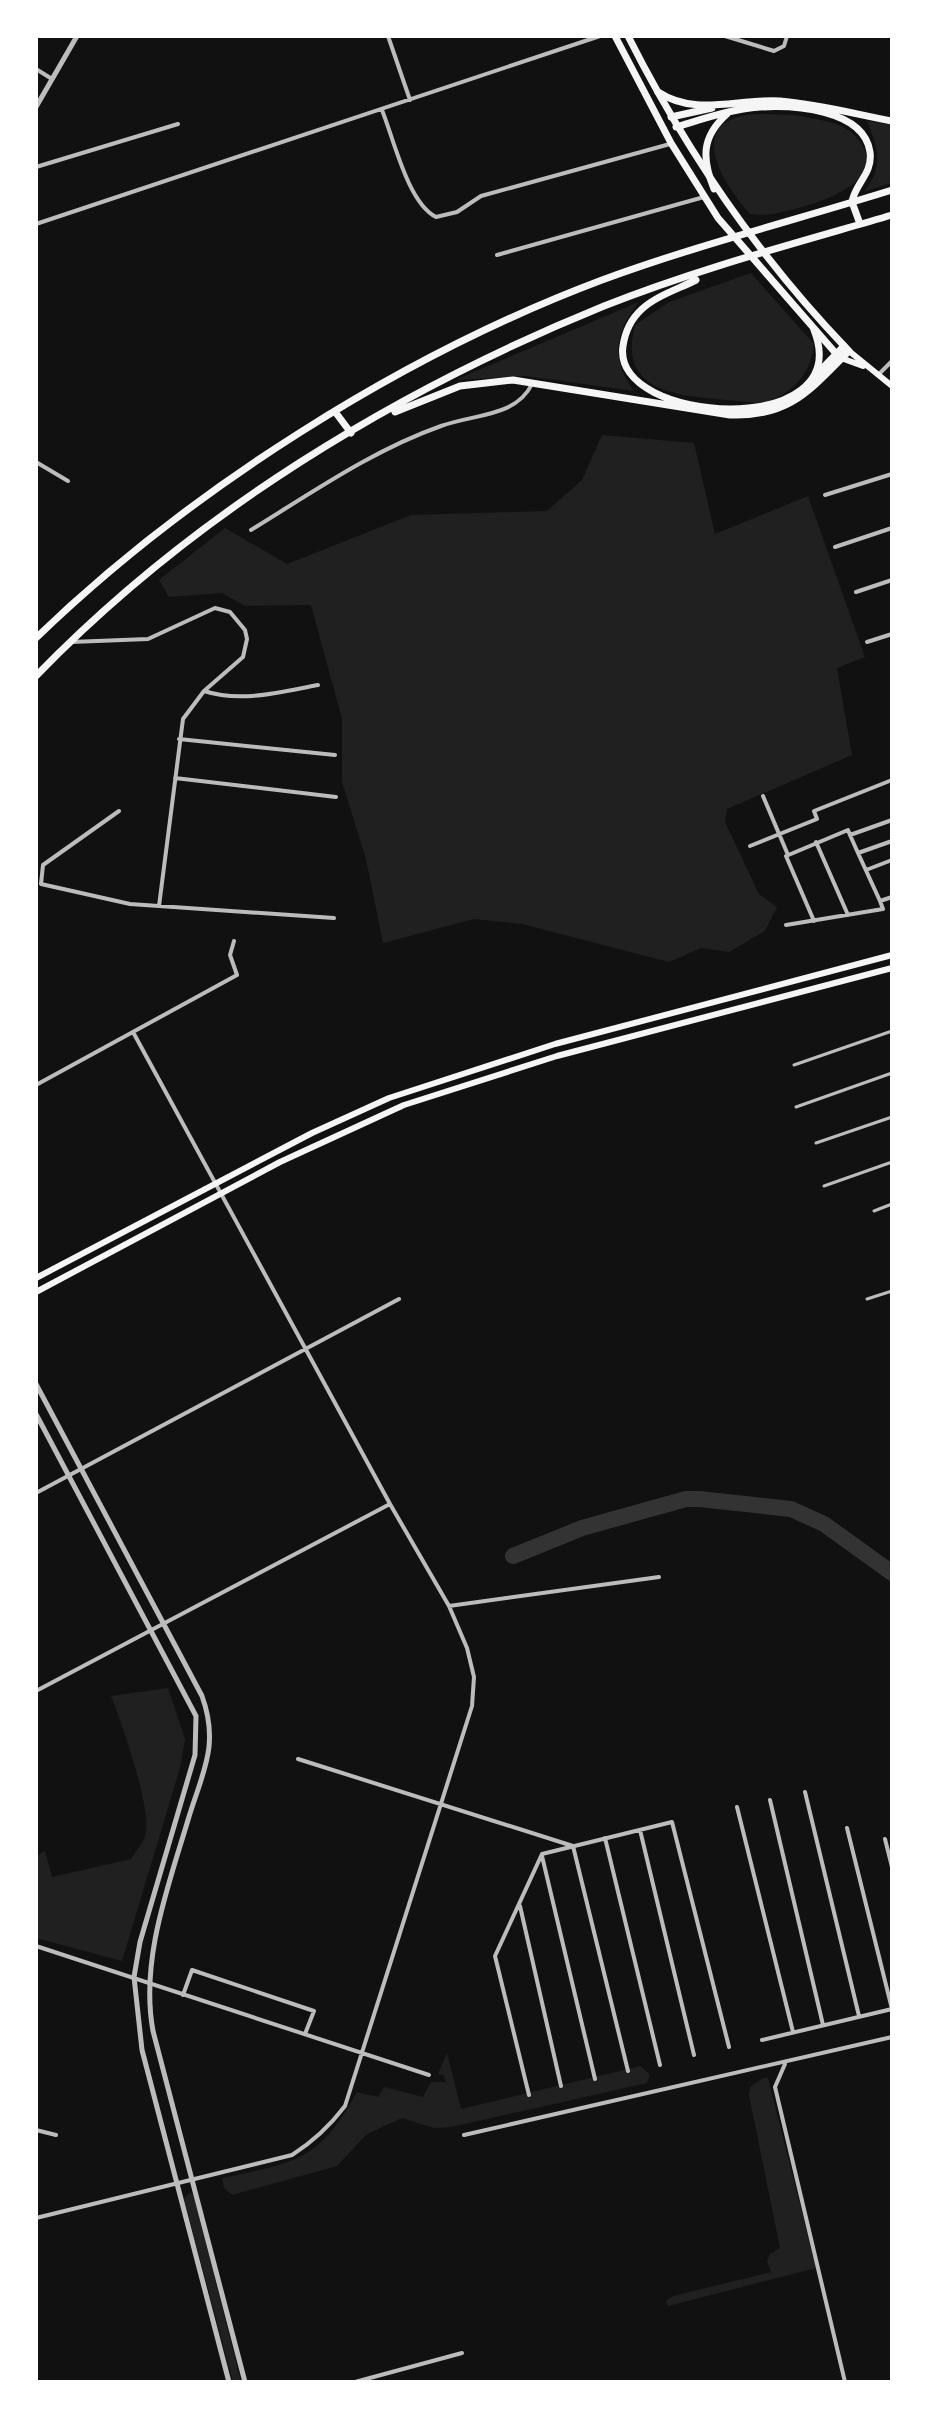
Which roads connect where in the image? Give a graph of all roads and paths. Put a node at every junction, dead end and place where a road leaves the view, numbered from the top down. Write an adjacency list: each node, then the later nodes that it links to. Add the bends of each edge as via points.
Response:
1 (77, 36): 9 (street)
2 (388, 36): 11 (street)
3 (600, 36): 11 (street)
4 (615, 36): 16 (main road)
5 (628, 36): 10 (main road)
6 (725, 36): 7 (street, via 774,51 784,46)
7 (787, 36)
8 (36, 69): 9 (street)
9 (52, 79): 12 (street)
10 (658, 92): 13 (main road, via 670,100); 15 (main road)
11 (410, 100): 14 (street)
12 (36, 107)
13 (727, 109): 15 (main road); 17 (main road, via 794,102); 19 (main road); 23 (main road, via 703,152); 26 (main road, via 823,113 854,125 871,157)
14 (382, 110): 21 (street, via 415,196 423,211 436,217 457,212 481,196); 28 (street)
15 (671, 117): 16 (main road); 19 (main road)
16 (659, 120): 20 (main road)
17 (892, 121)
18 (178, 124): 22 (street)
19 (676, 127): 20 (main road); 23 (main road)
20 (665, 130): 21 (main road)
21 (671, 143): 25 (main road)
22 (36, 167)
23 (714, 189): 33 (main road)
24 (892, 190): 26 (main road)
25 (704, 197): 30 (street); 32 (main road)
26 (852, 202): 29 (main road); 41 (main road, via 601,281 474,337)
27 (892, 215): 29 (main road)
28 (36, 224)
29 (860, 224): 31 (main road)
30 (497, 255)
31 (719, 269): 38 (main road, via 652,302 634,318 622,352 633,379 665,398 744,409 784,401); 42 (main road, via 607,305 536,335)
32 (814, 330): 34 (main road); 38 (main road, via 820,345)
33 (846, 348): 34 (main road); 36 (main road)
34 (838, 356): 36 (main road); 38 (main road); 39 (main road, via 799,400 750,415 703,412)
35 (892, 361): 37 (street)
36 (867, 367): 37 (main road)
37 (878, 375): 40 (main road)
38 (812, 378)
39 (533, 382): 42 (main road, via 495,380 460,386); 49 (street, via 525,400 508,409 404,439)
40 (892, 386)
41 (336, 413): 43 (main road); 54 (main road, via 158,531)
42 (363, 425): 43 (main road)
43 (351, 433): 55 (main road, via 182,545)
44 (36, 462): 46 (street)
45 (892, 474): 47 (street)
46 (68, 481)
47 (825, 495)
48 (892, 528): 50 (street)
49 (251, 530)
50 (835, 547)
51 (892, 580): 52 (street)
52 (856, 592)
53 (892, 634): 56 (street)
54 (36, 638)
55 (69, 642): 57 (main road); 59 (street, via 134,642 204,612 224,609 241,622 247,648)
56 (867, 642)
57 (36, 676)
58 (318, 685): 59 (street, via 259,696 223,697)
59 (204, 691): 60 (street, via 183,719)
60 (179, 739): 61 (street); 62 (street)
61 (335, 755)
62 (175, 778): 65 (street); 79 (street)
63 (892, 780): 68 (street, via 814,811 817,819)
64 (763, 796): 68 (street)
65 (336, 797)
66 (119, 811): 79 (street, via 50,858 39,883 102,900)
67 (892, 820): 69 (street)
68 (779, 834): 72 (street); 74 (street)
69 (850, 835): 71 (street, via 848,830); 73 (street)
70 (892, 841): 73 (street)
71 (816, 842): 74 (street); 80 (street)
72 (750, 846)
73 (858, 853): 76 (street)
74 (788, 855): 82 (street)
75 (892, 860): 76 (street)
76 (866, 870): 78 (street)
77 (892, 897): 78 (street)
78 (880, 901): 80 (street, via 883,909)
79 (159, 906): 81 (street)
80 (848, 915): 82 (street)
81 (334, 918)
82 (814, 921): 83 (street)
83 (786, 925)
84 (234, 941): 88 (street, via 230,955 237,975)
85 (892, 955): 96 (main road, via 555,1044 440,1080 349,1114)
86 (892, 968): 98 (main road, via 448,1089 360,1122)
87 (892, 1031): 89 (street)
88 (133, 1032): 91 (street); 96 (street)
89 (794, 1065)
90 (892, 1073): 92 (street)
91 (36, 1085)
92 (796, 1107)
93 (892, 1117): 94 (street)
94 (816, 1143)
95 (892, 1162): 97 (street)
96 (215, 1184): 98 (street); 101 (main road)
97 (824, 1186)
98 (220, 1193): 103 (main road); 106 (street)
99 (892, 1204): 100 (street)
100 (874, 1211)
101 (36, 1278)
102 (892, 1291): 105 (street)
103 (36, 1292)
104 (399, 1299): 106 (street)
105 (867, 1299)
106 (305, 1349): 109 (street); 112 (street)
107 (36, 1384): 109 (street)
108 (36, 1414): 110 (street)
109 (81, 1469): 110 (street); 115 (street)
110 (70, 1475): 111 (street); 116 (street)
111 (36, 1493)
112 (390, 1504): 114 (street); 115 (street)
113 (659, 1577): 114 (street)
114 (449, 1606): 121 (street, via 474,1677 472,1706)
115 (164, 1626): 116 (street); 133 (street, via 202,1696 211,1740)
116 (153, 1632): 117 (street); 132 (street, via 189,1698 198,1742)
117 (36, 1691)
118 (298, 1759): 121 (street)
119 (805, 1792): 136 (street)
120 (770, 1800): 137 (street)
121 (444, 1804): 127 (street); 143 (street)
122 (737, 1807): 138 (street)
123 (847, 1828): 135 (street)
124 (640, 1830): 125 (street); 142 (street, via 672,1822); 144 (street)
125 (605, 1838): 127 (street); 146 (street)
126 (885, 1839): 129 (street)
127 (573, 1846): 128 (street); 147 (street)
128 (542, 1854): 130 (street); 149 (street)
129 (892, 1867)
130 (519, 1903): 150 (street); 151 (street, via 495,1956)
131 (36, 1946): 132 (street)
132 (134, 1977): 133 (street); 156 (street, via 142,2050)
133 (148, 1983): 134 (street); 155 (street, via 153,2031)
134 (183, 1995): 139 (street); 139 (street, via 192,1970 314,2011)
135 (892, 2009): 136 (street)
136 (859, 2016): 137 (street)
137 (823, 2025): 138 (street)
138 (793, 2032): 141 (street)
139 (305, 2034): 143 (street)
140 (892, 2037): 145 (street)
141 (762, 2040)
142 (729, 2047)
143 (363, 2053): 148 (street); 155 (street, via 345,2106 318,2139 292,2155)
144 (694, 2055)
145 (787, 2062): 154 (street); 162 (street, via 775,2087)
146 (660, 2065)
147 (628, 2071)
148 (429, 2075)
149 (595, 2079)
150 (561, 2086)
151 (529, 2095)
152 (36, 2130): 153 (street)
153 (56, 2135)
154 (464, 2135)
155 (193, 2179): 156 (street); 160 (street)
156 (176, 2183): 157 (street); 159 (street)
157 (36, 2218)
158 (462, 2353): 161 (street)
159 (229, 2382)
160 (245, 2382)
161 (355, 2382)
162 (845, 2382)

